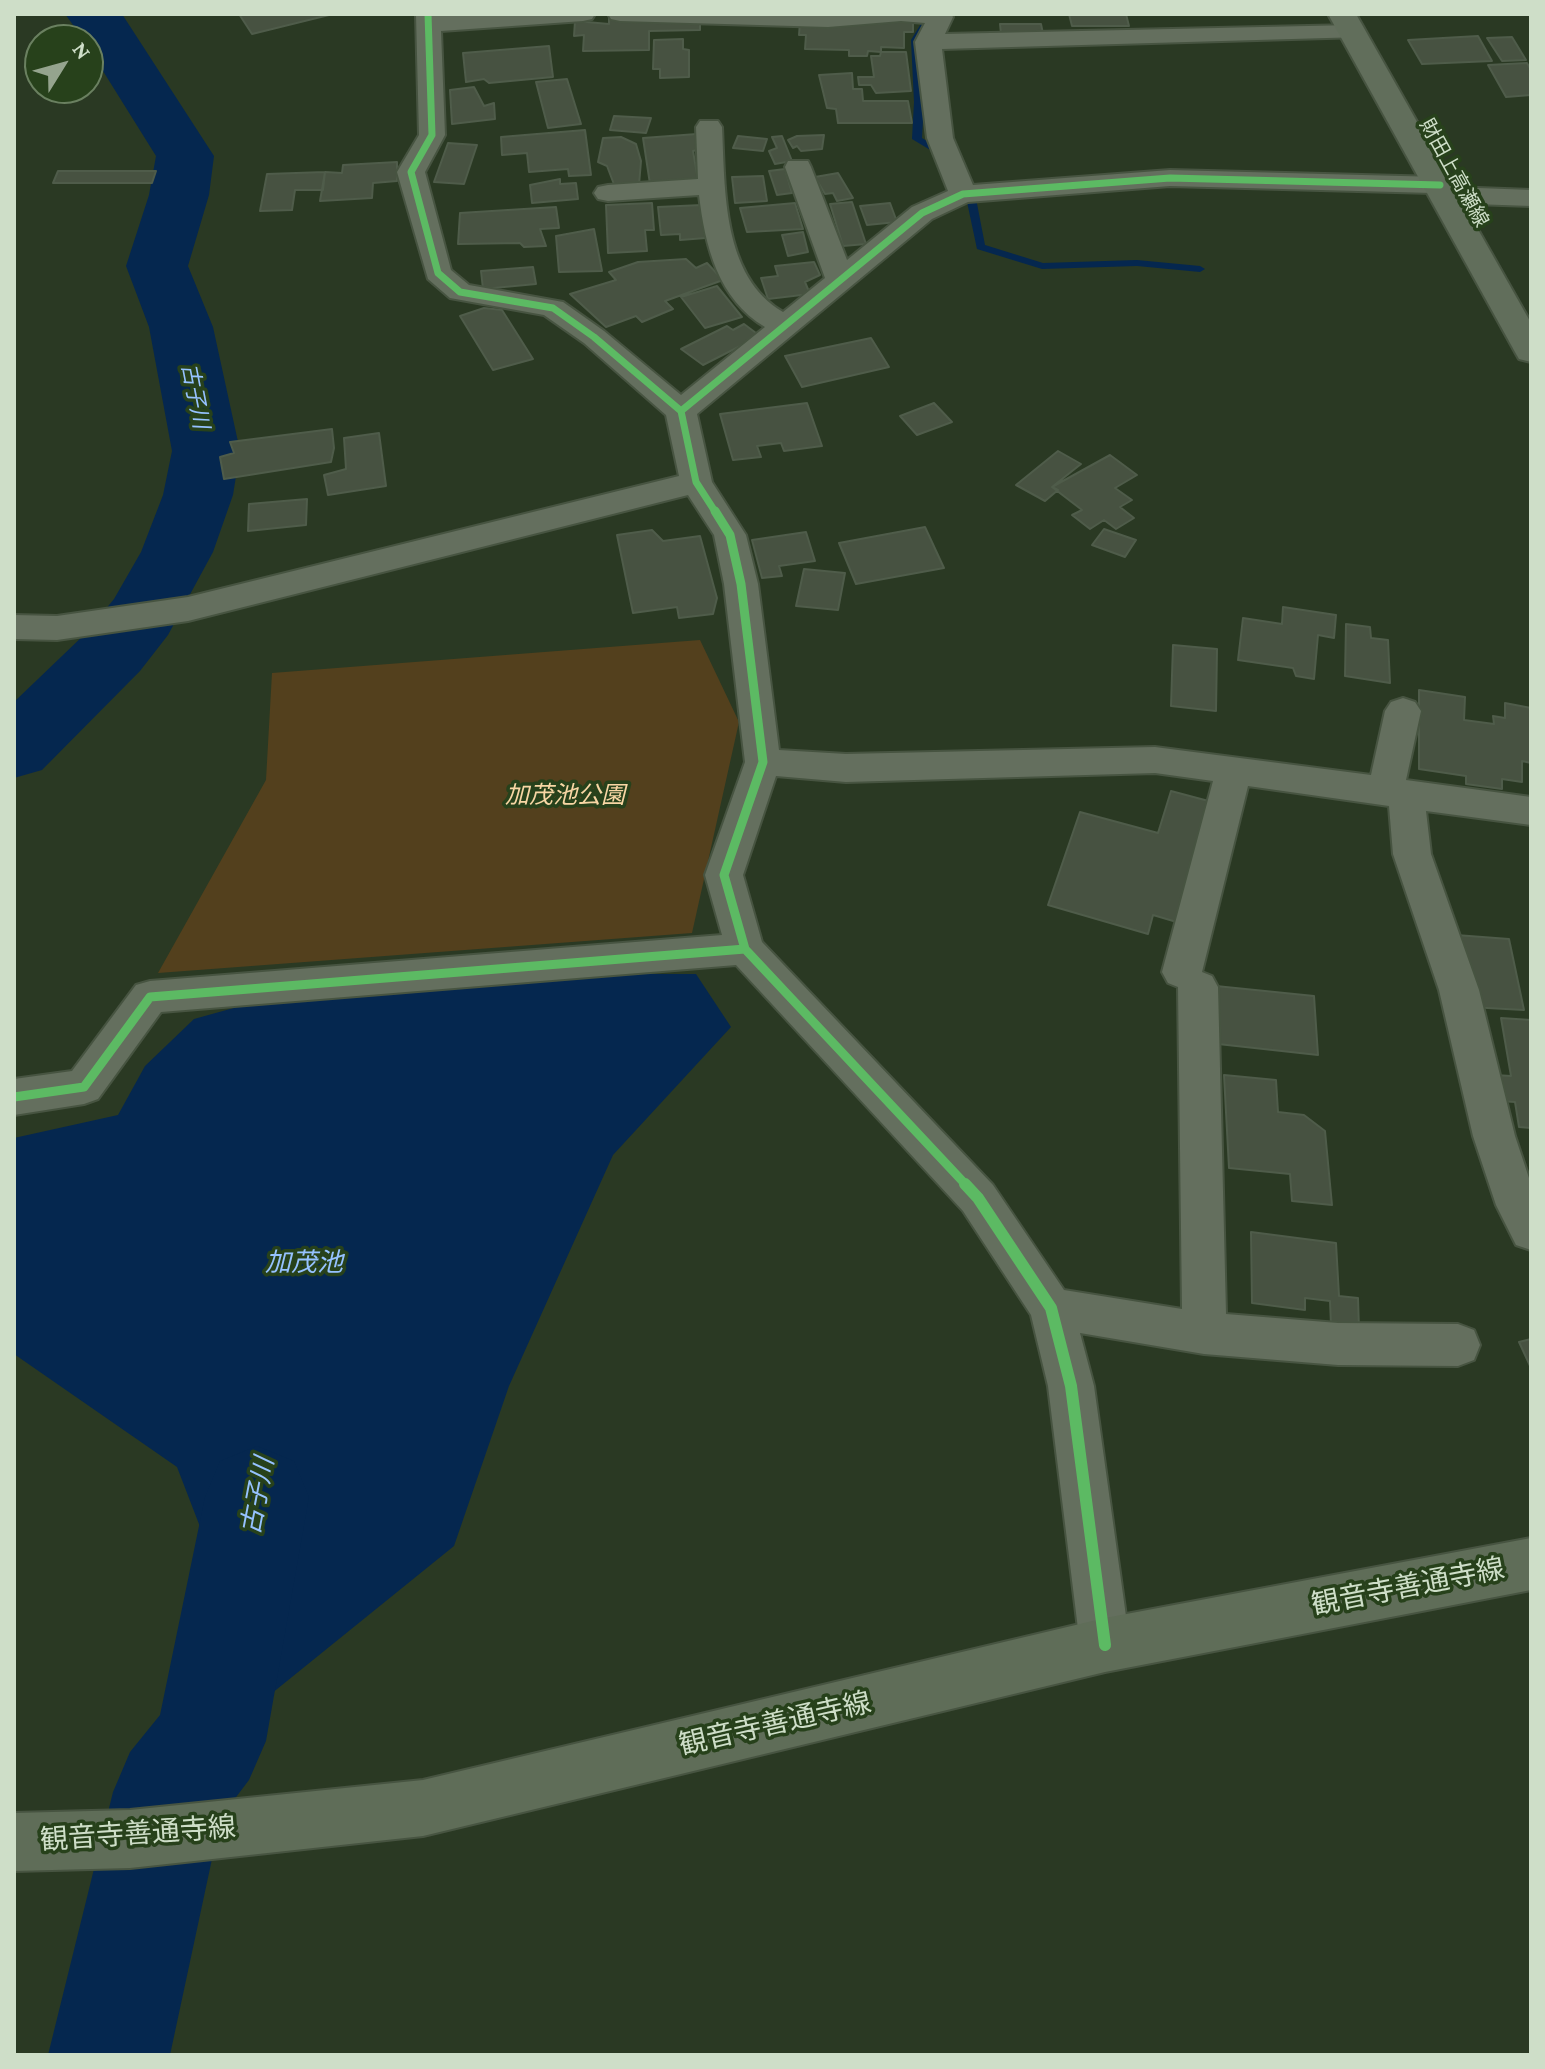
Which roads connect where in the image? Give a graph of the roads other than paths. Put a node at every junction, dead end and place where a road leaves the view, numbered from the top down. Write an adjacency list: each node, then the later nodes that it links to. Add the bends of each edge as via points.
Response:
1 (583, 14): 4 (street)
2 (620, 14): 3 (street, via 828,20)
3 (942, 16): 6 (street)
4 (429, 19): 17 (street, via 432,135 411,172 438,273 460,292 553,308)
5 (1348, 23): 6 (street); 10 (main road, 財田上高瀬線)
6 (928, 42): 12 (street, via 940,138)
7 (709, 127): 9 (street)
8 (798, 167): 14 (street)
9 (712, 186): 11 (street); 15 (street, via 723,258 750,303)
10 (1443, 190): 12 (street, via 1170,178); 13 (street); 16 (main road, 財田上高瀬線)
11 (608, 193)
12 (963, 194): 14 (street, via 922,213)
13 (1531, 198)
14 (840, 281): 15 (street)
15 (786, 326): 17 (street)
16 (1531, 352)
17 (681, 411): 18 (street)
18 (696, 482): 19 (street, via 188,609 57,628); 21 (street, via 730,535)
19 (14, 627)
20 (1403, 711): 23 (street)
21 (763, 762): 22 (street, via 846,768 1155,760); 25 (street, via 724,875)
22 (1234, 770): 23 (street); 29 (street, via 1190,979)
23 (1395, 794): 24 (street); 27 (street, via 1459,990 1494,1136)
24 (1531, 811)
25 (745, 949): 26 (street, via 150,997 84,1087); 28 (street, via 978,1198)
26 (14, 1097)
27 (1531, 1231)
28 (1051, 1308): 29 (street); 32 (street, via 1071,1386)
29 (1204, 1333): 30 (street, via 1338,1344)
30 (1458, 1345)
31 (1531, 1564): 32 (main road, 観音寺善通寺線)
32 (1105, 1645): 33 (main road, 観音寺善通寺線, via 423,1808 157,1836)
33 (14, 1842)

